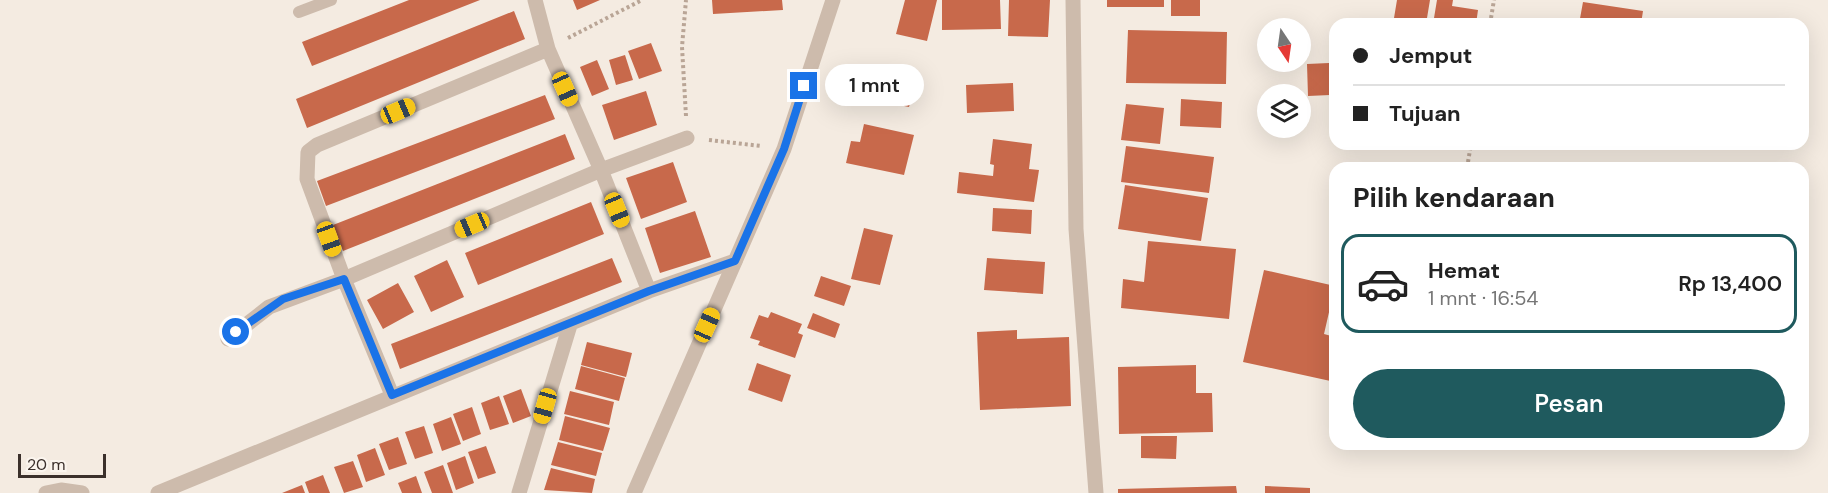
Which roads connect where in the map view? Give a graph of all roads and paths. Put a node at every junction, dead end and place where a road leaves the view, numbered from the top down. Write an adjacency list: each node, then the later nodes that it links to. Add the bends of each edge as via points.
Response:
1 (331, 0): 8 (lane)
2 (535, 0): 10 (street)
3 (642, 0): 10 (path)
4 (686, 0): 11 (path, via 682,47)
5 (833, 0): 12 (street)
6 (1073, 0): 25 (street, via 1076,229)
7 (1494, 0): 9 (path)
8 (298, 12)
9 (1491, 18)
10 (548, 49): 13 (street); 15 (street, via 308,152 307,179)
11 (687, 138): 12 (path); 13 (street)
12 (784, 149): 14 (street)
13 (601, 170): 15 (street); 16 (street)
14 (735, 261): 16 (street); 24 (street)
15 (344, 279): 18 (street, via 269,306); 19 (street)
16 (649, 291): 17 (street)
17 (570, 325): 19 (street); 20 (street)
18 (228, 339)
19 (392, 395): 23 (street)
20 (517, 492)
21 (46, 493): 22 (street)
22 (82, 493)
23 (158, 493)
24 (633, 493)
25 (1096, 493)

